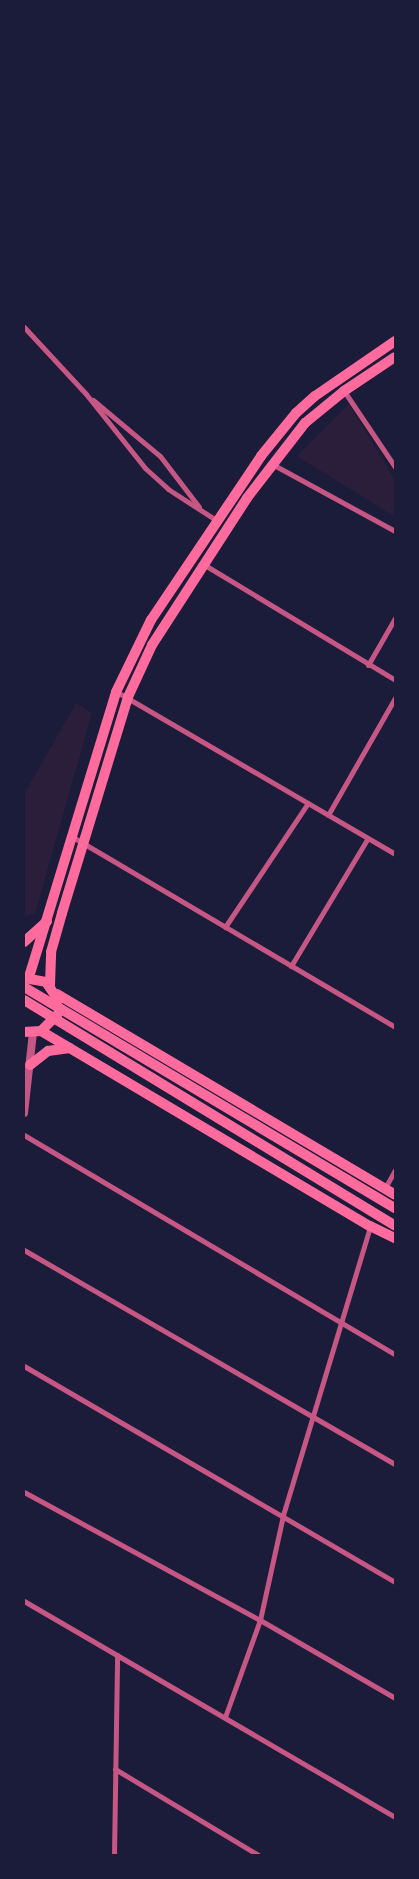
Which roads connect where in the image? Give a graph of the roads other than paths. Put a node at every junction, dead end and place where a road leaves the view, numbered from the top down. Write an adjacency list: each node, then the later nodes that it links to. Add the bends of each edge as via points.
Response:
1 (24, 327): 5 (street)
2 (395, 342): 9 (main road, via 315,396 296,413)
3 (395, 357): 4 (main road)
4 (344, 391): 6 (main road, via 305,423); 7 (street)
5 (86, 394): 8 (street, via 160,456); 8 (street, via 145,468 168,489)
6 (272, 463): 10 (street); 11 (main road)
7 (395, 468)
8 (200, 510): 9 (street)
9 (216, 520): 15 (main road, via 151,620)
10 (395, 531)
11 (202, 564): 13 (street); 16 (main road, via 152,645)
12 (395, 618): 13 (street)
13 (368, 665): 14 (street)
14 (395, 680)
15 (116, 692): 16 (street); 20 (main road)
16 (128, 697): 18 (street); 22 (main road)
17 (395, 698): 19 (street)
18 (308, 803): 19 (street); 25 (street)
19 (328, 815): 21 (street)
20 (71, 835): 22 (street); 24 (main road)
21 (368, 838): 23 (street); 27 (street)
22 (84, 843): 25 (street); 29 (main road, via 51,952)
23 (395, 854)
24 (47, 921): 26 (main road); 28 (main road)
25 (225, 927): 27 (street)
26 (24, 942)
27 (291, 966): 31 (street)
28 (25, 980): 29 (main road); 40 (main road)
29 (54, 990): 32 (main road, via 58,1012 55,1020); 38 (main road)
30 (24, 1000): 42 (main road)
31 (395, 1027)
32 (33, 1032): 33 (main road); 34 (street)
33 (70, 1048): 34 (main road, via 48,1051); 41 (main road)
34 (27, 1070): 35 (street)
35 (24, 1114)
36 (24, 1135): 45 (street)
37 (395, 1170): 38 (street)
38 (385, 1188): 39 (main road)
39 (395, 1195)
40 (395, 1208)
41 (370, 1226): 43 (main road); 45 (street)
42 (395, 1226)
43 (395, 1238)
44 (24, 1250): 48 (street)
45 (340, 1321): 46 (street); 48 (street)
46 (395, 1354)
47 (24, 1366): 51 (street)
48 (312, 1415): 49 (street); 51 (street)
49 (395, 1464)
50 (24, 1492): 54 (street)
51 (283, 1515): 52 (street); 54 (street)
52 (395, 1582)
53 (24, 1601): 55 (street)
54 (260, 1620): 56 (street); 57 (street)
55 (117, 1655): 57 (street); 58 (street)
56 (395, 1698)
57 (225, 1717): 59 (street)
58 (115, 1769): 60 (street); 61 (street)
59 (395, 1817)
60 (114, 1855)
61 (258, 1855)

